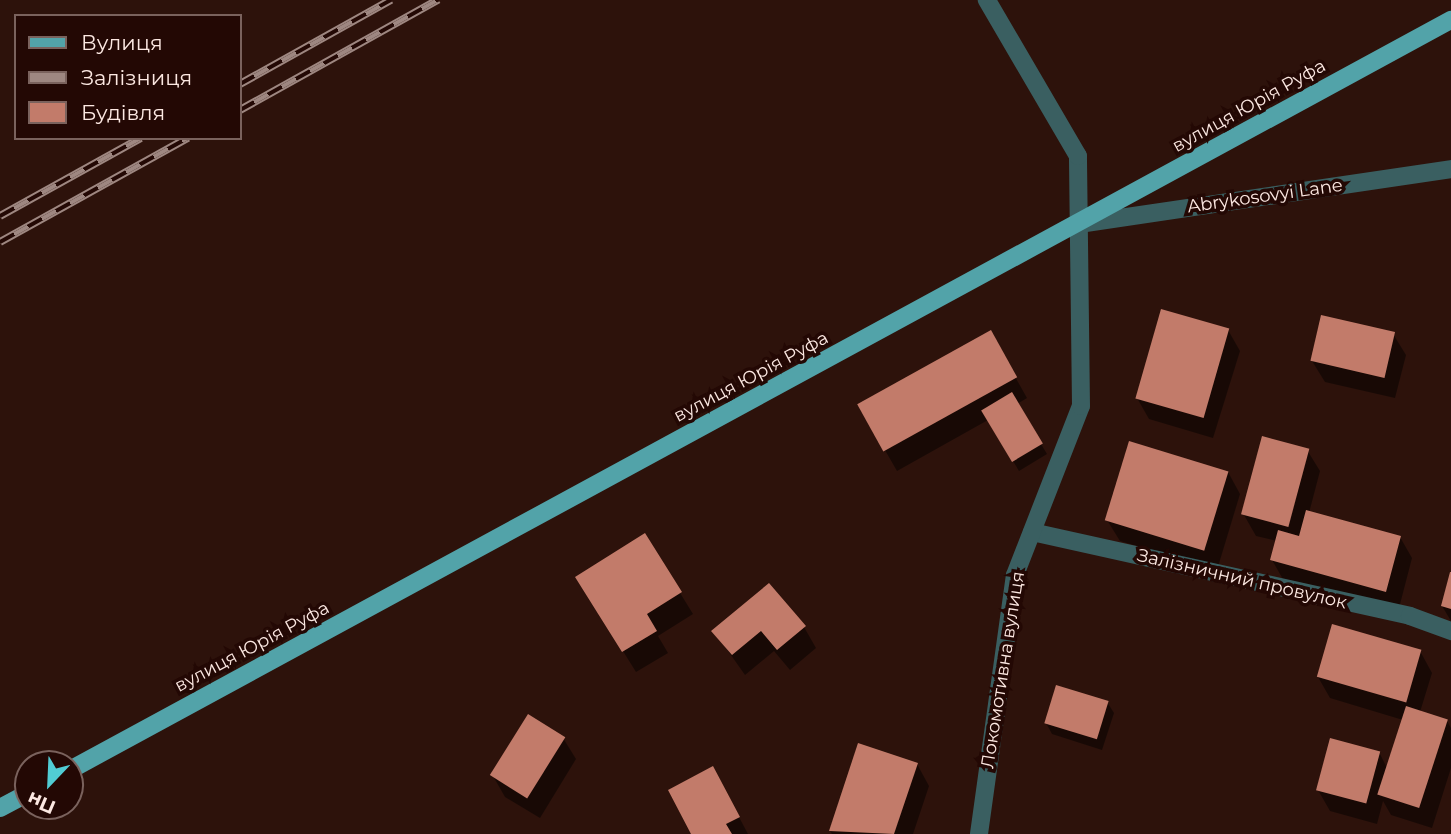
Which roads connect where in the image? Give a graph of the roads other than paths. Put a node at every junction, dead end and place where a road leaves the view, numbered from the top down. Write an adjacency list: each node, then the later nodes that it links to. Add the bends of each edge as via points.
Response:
1 (987, 0): 4 (street, Локомотивна вулиця, via 1077,156)
2 (1451, 20): 4 (main road, вулиця Юрія Руфа)
3 (1451, 169): 4 (street, Abrykosovyi Lane)
4 (1079, 224): 5 (street, Локомотивна вулиця, via 1080,406); 7 (main road, вулиця Юрія Руфа)
5 (1032, 532): 6 (street, Залізничний провулок, via 1410,617); 8 (street, Локомотивна вулиця, via 1015,575)
6 (1451, 631)
7 (84, 762)
8 (979, 834)

